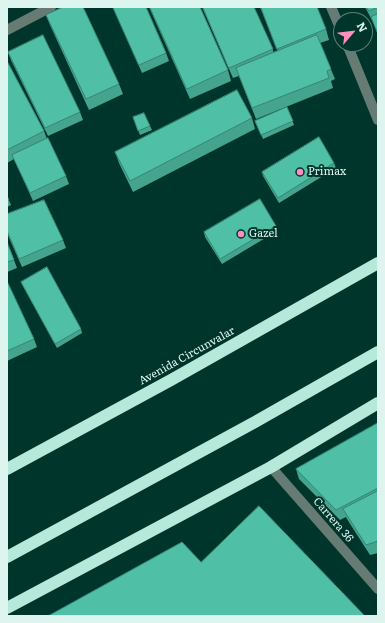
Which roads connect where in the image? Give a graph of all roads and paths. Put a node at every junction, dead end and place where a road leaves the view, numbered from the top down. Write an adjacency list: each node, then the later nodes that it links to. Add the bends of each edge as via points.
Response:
1 (51, 7): 2 (street)
2 (7, 30)
3 (350, 52): 4 (street)
4 (378, 120)
5 (378, 263): 9 (highway, Avenida Circunvalar)
6 (378, 352): 10 (highway, via 255,422)
7 (378, 403): 8 (highway)
8 (271, 467): 11 (street, Carrera 36); 12 (highway)
9 (7, 469)
10 (7, 556)
11 (377, 586)
12 (7, 608)

